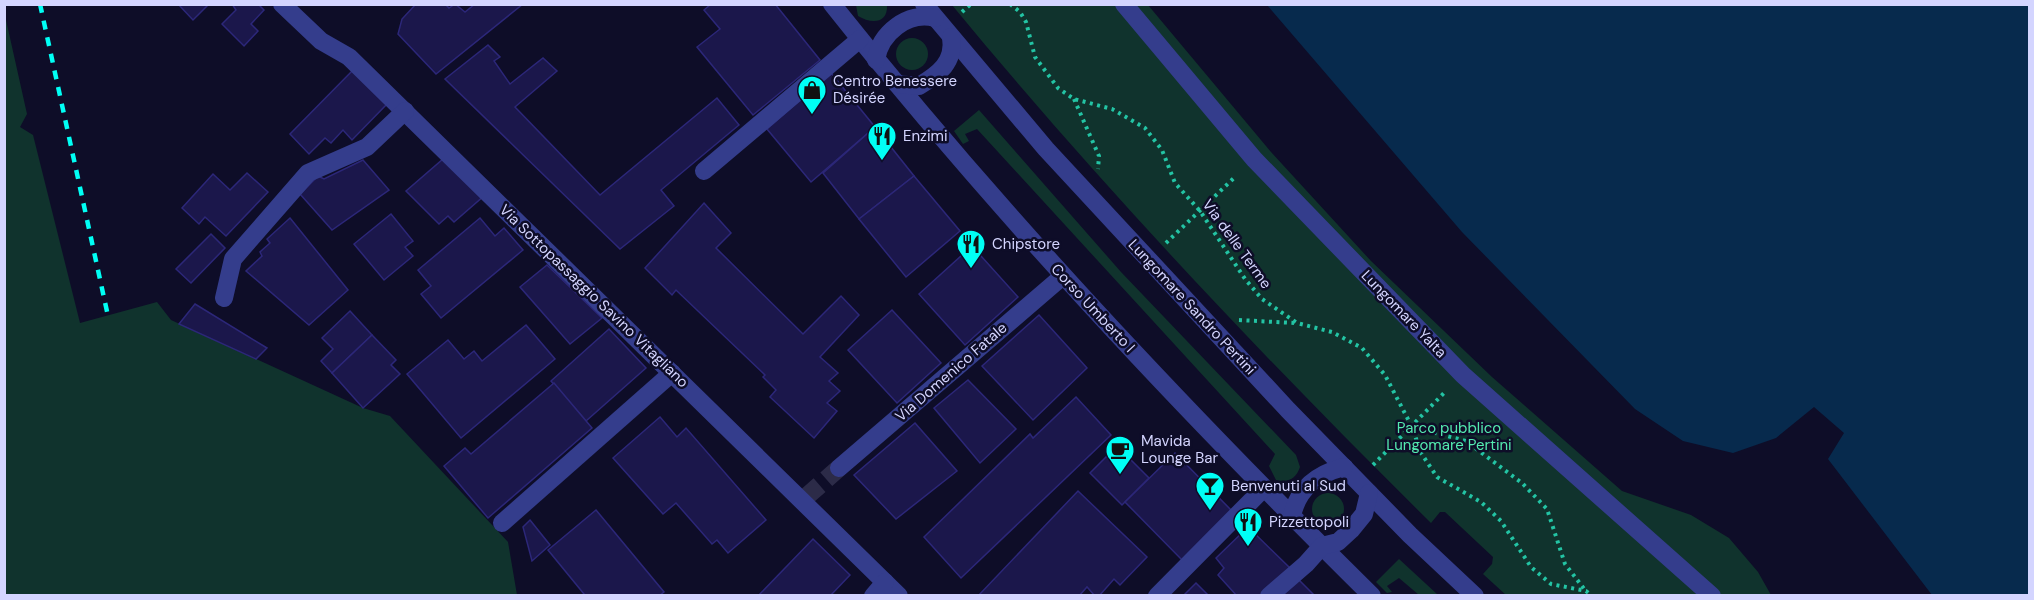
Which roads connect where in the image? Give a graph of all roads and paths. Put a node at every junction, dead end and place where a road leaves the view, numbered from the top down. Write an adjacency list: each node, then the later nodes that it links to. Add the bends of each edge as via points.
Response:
1 (282, 4): 11 (street, Via Sottopassaggio Savino Vitagliano, via 321,41 349,57)
2 (832, 4): 7 (street, Corso Umberto I)
3 (1010, 4): 10 (path, Via delle Terme, via 1026,22 1035,57 1058,88)
4 (1125, 4): 12 (street, Lungomare Yalta)
5 (929, 11): 6 (street, Lungomare Sandro Pertini); 8 (street, via 902,22 882,43)
6 (951, 37): 9 (street, via 950,56 936,75 919,86); 25 (street, Lungomare Sandro Pertini, via 1086,193)
7 (860, 39): 8 (street, Corso Umberto I); 13 (street)
8 (876, 60): 9 (street, Corso Umberto I)
9 (897, 84): 17 (street, Corso Umberto I)
10 (1074, 99): 14 (path, via 1099,156); 15 (path, Via delle Terme, via 1112,109 1145,128 1162,150 1175,183)
11 (405, 111): 18 (street, via 367,147 308,173 233,259); 21 (street, Via Sottopassaggio Savino Vitagliano)
12 (1254, 159): 15 (path); 22 (street, Lungomare Yalta)
13 (704, 171)
14 (1098, 173)
15 (1200, 211): 16 (path); 20 (path, Via delle Terme, via 1251,286 1277,311)
16 (1160, 247)
17 (1063, 276): 26 (street, Via Domenico Fatale); 27 (street, Corso Umberto I)
18 (224, 298)
19 (1232, 320): 20 (path)
20 (1297, 323): 23 (path, Via delle Terme, via 1332,332 1362,348 1385,375)
21 (672, 373): 30 (street); 32 (street, Via Sottopassaggio Savino Vitagliano)
22 (1463, 375): 23 (path); 41 (street, Lungomare Yalta)
23 (1412, 427): 24 (path); 33 (path, Via delle Terme, via 1421,453 1437,477 1481,502 1501,520 1531,567 1551,584); 33 (path, via 1466,441 1522,483 1547,509 1565,564)
24 (1373, 465)
25 (1344, 467): 28 (street, Lungomare Sandro Pertini); 29 (street, via 1322,472 1307,486 1295,500)
26 (839, 468)
27 (1264, 488): 29 (street, Corso Umberto I); 36 (street)
28 (1369, 493): 31 (street, via 1364,514 1351,530 1338,542); 39 (street, Lungomare Sandro Pertini)
29 (1292, 516): 31 (street, Corso Umberto I)
30 (502, 523)
31 (1322, 546): 37 (street); 38 (street, Corso Umberto I)
32 (885, 582): 34 (street); 35 (street, Via Sottopassaggio Savino Vitagliano)
33 (1586, 591): 40 (path, Via delle Terme)
34 (873, 596)
35 (899, 596)
36 (1157, 596)
37 (1269, 596)
38 (1372, 596)
39 (1475, 596)
40 (1592, 596)
41 (1712, 596)

